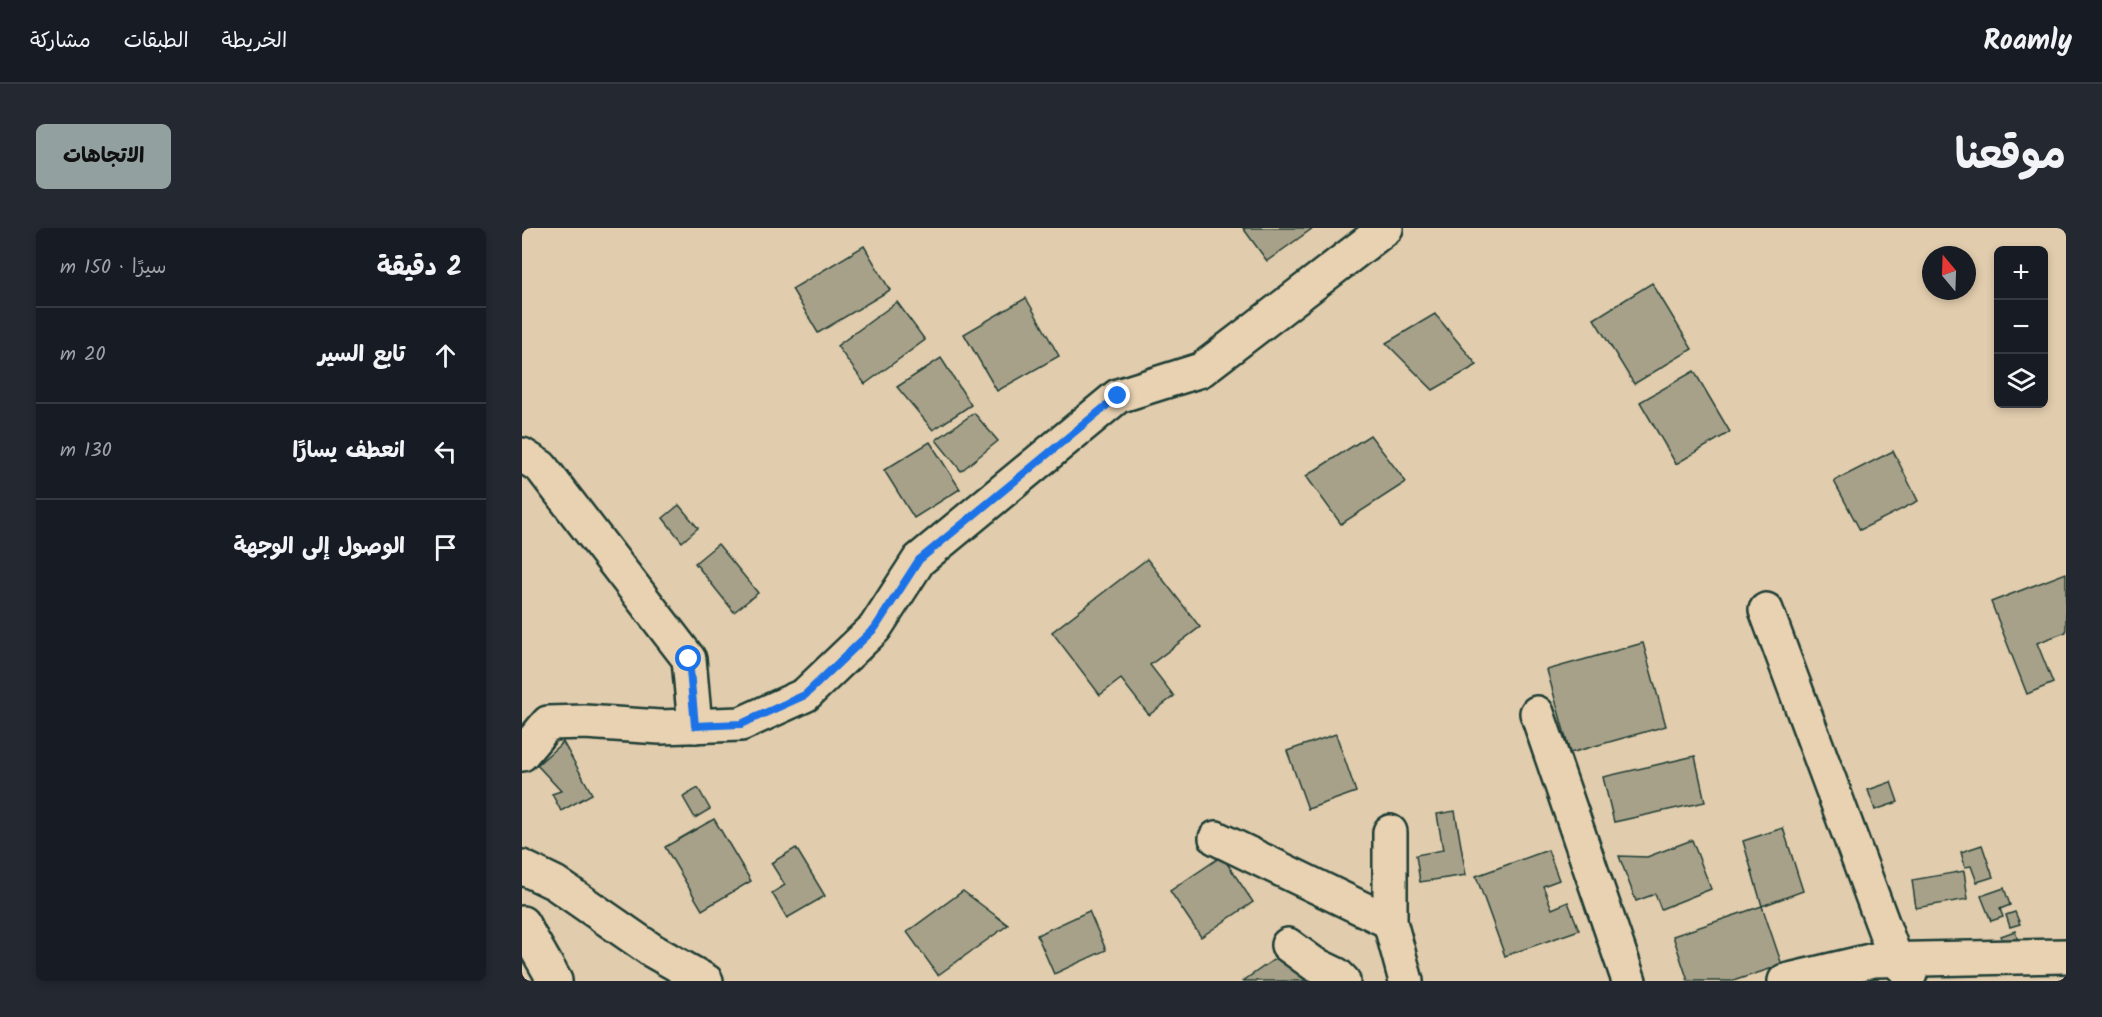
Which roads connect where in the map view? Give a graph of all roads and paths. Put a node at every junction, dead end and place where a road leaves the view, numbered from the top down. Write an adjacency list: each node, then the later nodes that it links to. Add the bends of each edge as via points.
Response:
1 (1386, 228): 5 (street, via 1201,369 1118,396 919,560 875,628 805,695 741,724)
2 (522, 455): 5 (street, via 541,467 689,659)
3 (1766, 610): 14 (street)
4 (1537, 713): 19 (street)
5 (695, 726): 6 (street, via 548,723)
6 (522, 754)
7 (1390, 832): 10 (street)
8 (1216, 838): 10 (street)
9 (522, 867): 16 (street, via 555,883 653,951)
10 (1390, 922): 18 (street)
11 (522, 923): 15 (street)
12 (1288, 945): 17 (street)
13 (2066, 956): 14 (street)
14 (1903, 967): 20 (street, via 1874,960)
15 (555, 981)
16 (706, 981)
17 (1343, 981)
18 (1406, 981)
19 (1629, 981)
20 (1785, 981)

